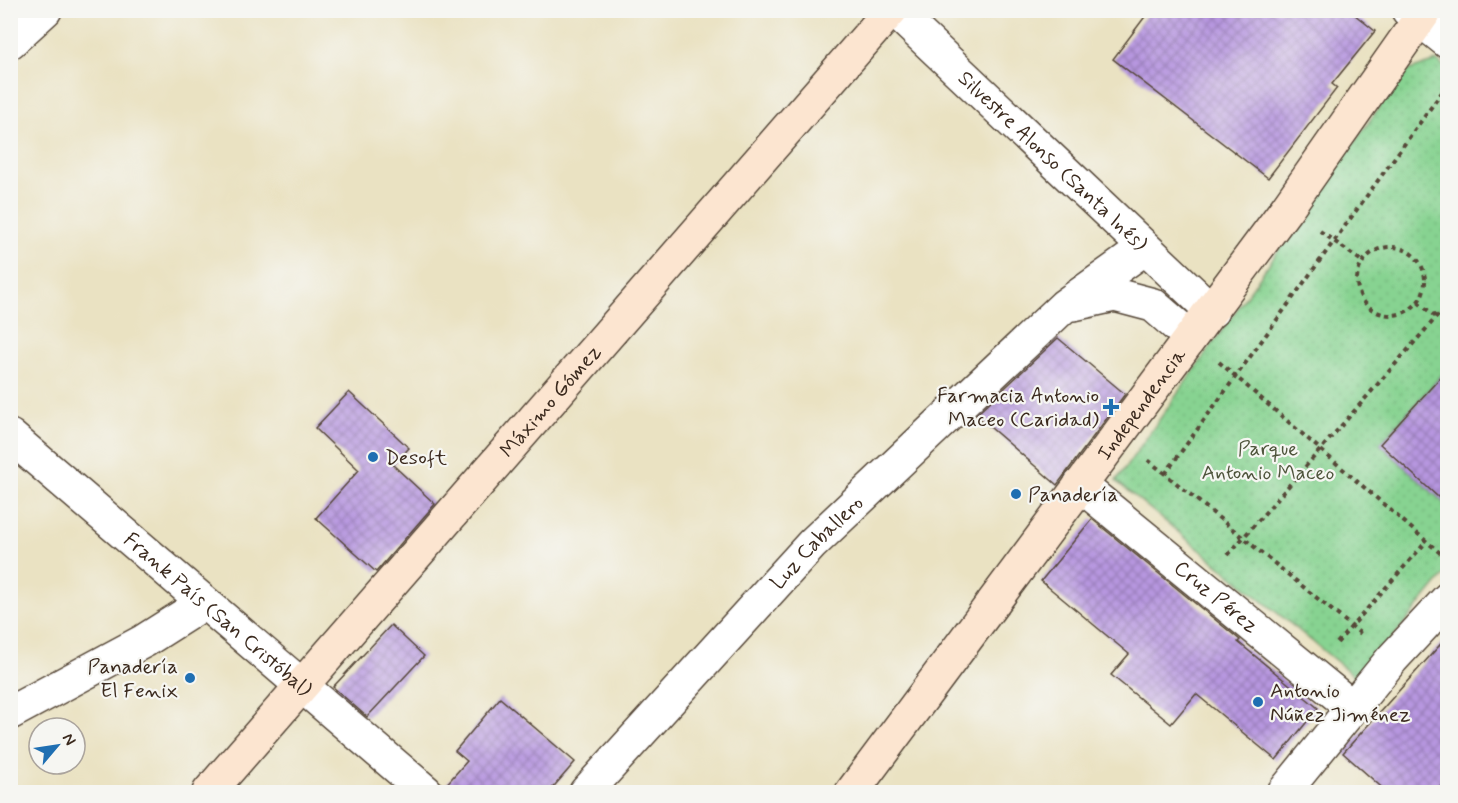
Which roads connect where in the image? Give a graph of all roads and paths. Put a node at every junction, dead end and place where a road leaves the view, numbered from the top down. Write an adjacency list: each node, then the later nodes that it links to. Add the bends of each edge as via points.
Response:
1 (45, 10): 4 (street)
2 (893, 10): 11 (street, Silvestre Alonso (Santa Inés)); 34 (main road, Máximo Gómez)
3 (1418, 14): 5 (street); 9 (main road, Independencia)
4 (10, 42)
5 (1448, 42)
6 (1448, 84): 7 (path)
7 (1441, 93): 8 (path); 10 (path)
8 (1448, 99)
9 (1287, 208): 10 (path); 16 (main road, Independencia)
10 (1334, 241): 12 (path); 19 (path)
11 (1145, 248): 15 (street, Luz Caballero); 16 (street, Silvestre Alonso (Santa Inés))
12 (1363, 262): 13 (path, via 1357,276 1358,287 1368,306 1377,312 1399,314); 13 (path, via 1375,250 1386,247 1398,246 1409,251 1418,259 1426,280)
13 (1418, 302): 17 (path)
14 (1448, 304): 17 (path)
15 (1064, 306): 18 (street, via 1115,295 1153,304); 39 (street, Luz Caballero, via 812,544)
16 (1212, 310): 18 (main road, Independencia)
17 (1436, 317): 22 (path)
18 (1190, 336): 19 (path); 20 (main road, Independencia)
19 (1236, 376): 22 (path); 23 (path)
20 (1117, 435): 23 (path); 24 (main road, Independencia)
21 (10, 436): 30 (street, Frank País (San Cristóbal))
22 (1320, 450): 25 (path); 26 (path)
23 (1165, 474): 25 (path)
24 (1080, 485): 28 (street, Cruz Pérez); 40 (main road, Independencia)
25 (1243, 538): 28 (path); 31 (path)
26 (1426, 542): 27 (path); 31 (path)
27 (1448, 560)
28 (1202, 585): 33 (street, Cruz Pérez)
29 (1448, 599): 32 (street)
30 (204, 603): 34 (street, Frank País (San Cristóbal)); 36 (street)
31 (1352, 626): 32 (path); 33 (path)
32 (1392, 659): 35 (street)
33 (1310, 673): 35 (street, Cruz Pérez)
34 (303, 686): 37 (main road, Máximo Gómez); 38 (street, Frank País (San Cristóbal))
35 (1352, 707): 41 (street)
36 (10, 713)
37 (209, 792)
38 (426, 792)
39 (586, 792)
40 (852, 792)
41 (1284, 792)

